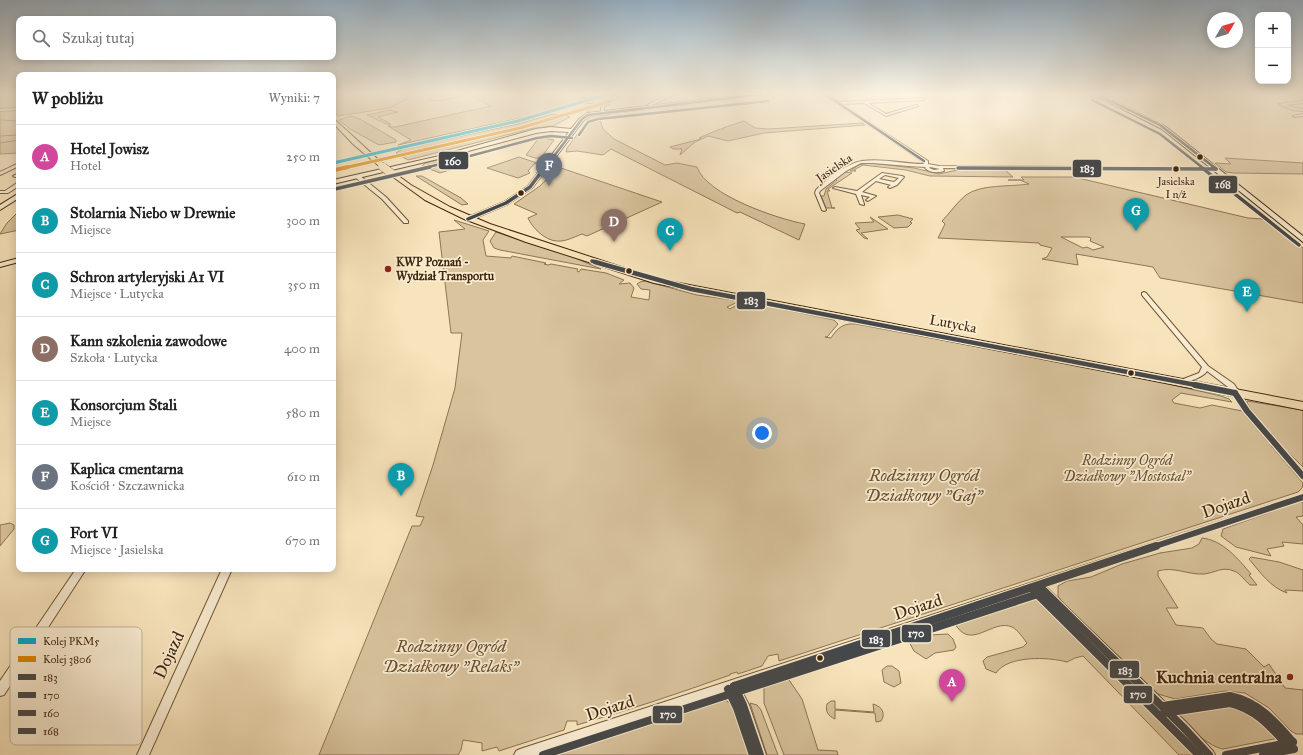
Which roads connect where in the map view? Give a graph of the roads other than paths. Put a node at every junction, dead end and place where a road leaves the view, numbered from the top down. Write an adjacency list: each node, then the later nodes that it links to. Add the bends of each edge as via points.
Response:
1 (342, 129): 27 (main road, Lutycka, bridge, via 391,173 432,201)
2 (876, 129): 5 (street)
3 (1165, 129): 11 (street)
4 (573, 131): 13 (street, via 536,131); 27 (street, via 530,187 506,202)
5 (924, 161): 6 (street); 9 (street)
6 (934, 166): 9 (street); 10 (street)
7 (16, 167): 8 (street); 12 (street)
8 (0, 168)
9 (928, 168): 10 (street, via 936,171); 26 (street, Jasielska, via 874,162 856,163 818,190)
10 (941, 169): 11 (street)
11 (1216, 169): 29 (street)
12 (0, 174)
13 (357, 176): 15 (street); 28 (street, via 384,198)
14 (875, 180): 16 (street); 16 (street, via 884,174 902,177); 21 (street)
15 (336, 181)
16 (895, 184): 18 (street)
17 (16, 186): 20 (street, via 6,192)
18 (890, 187)
19 (835, 188): 21 (street)
20 (0, 192)
21 (858, 193): 23 (street, via 874,196); 24 (street)
22 (16, 197): 25 (street)
23 (868, 200)
24 (862, 204)
25 (0, 208)
26 (824, 210)
27 (468, 219): 34 (main road, Lutycka, via 614,269 674,285)
28 (406, 222)
29 (1303, 240)
30 (16, 261): 31 (street)
31 (0, 265)
32 (1144, 294): 33 (street)
33 (1206, 367): 34 (street, via 1202,374); 35 (street, via 1231,386)
34 (1180, 382): 35 (main road, Lutycka)
35 (1235, 393): 36 (main road, Lutycka); 37 (street, via 1246,411)
36 (1303, 406)
37 (1303, 476)
38 (1303, 497): 41 (street, Dojazd)
39 (79, 572): 42 (street)
40 (226, 572): 46 (street, Dojazd)
41 (1039, 586): 44 (street, Dojazd); 49 (street, via 1183,726)
42 (42, 627)
43 (10, 676): 45 (street)
44 (734, 686): 47 (street, Dojazd); 48 (street)
45 (0, 691)
46 (144, 755)
47 (520, 755)
48 (760, 755)
49 (1209, 755)

